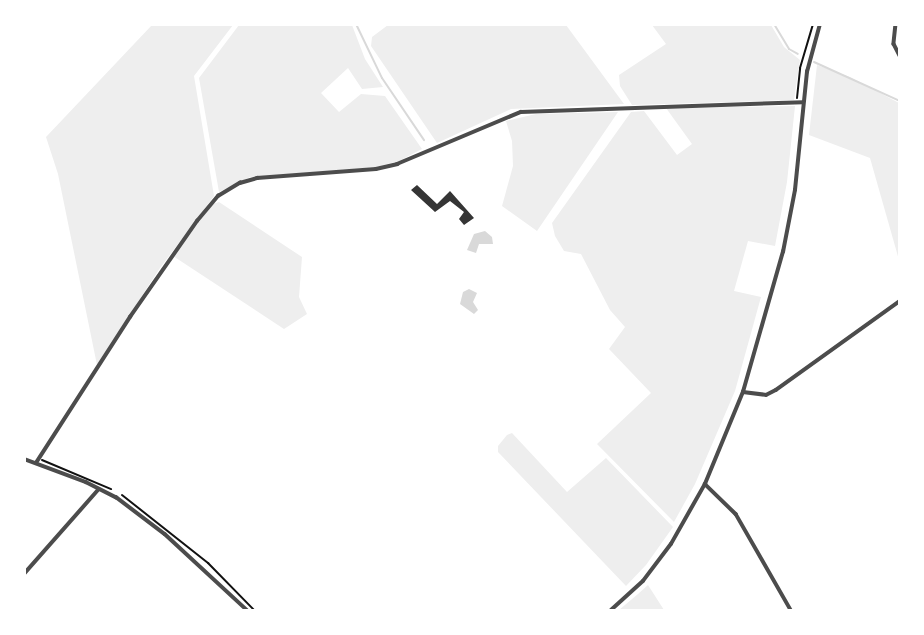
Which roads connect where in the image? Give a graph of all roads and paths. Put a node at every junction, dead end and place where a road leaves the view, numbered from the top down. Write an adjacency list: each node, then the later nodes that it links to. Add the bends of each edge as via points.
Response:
1 (813, 24): 5 (path, via 800,68)
2 (820, 24): 6 (street)
3 (896, 24): 4 (street, via 894,44)
4 (900, 56)
5 (797, 101): 6 (street); 10 (street, via 522,112 386,167 240,183 218,197 197,221)
6 (803, 102): 8 (street, via 795,190 783,252)
7 (900, 301): 8 (street, via 776,390 766,395)
8 (743, 392): 12 (street)
9 (24, 459): 10 (street)
10 (37, 461): 11 (path); 13 (street)
11 (103, 483)
12 (705, 484): 16 (street, via 658,562); 17 (street, via 736,514)
13 (99, 489): 14 (street); 15 (street, via 165,534)
14 (24, 574)
15 (247, 611)
16 (611, 611)
17 (791, 611)

